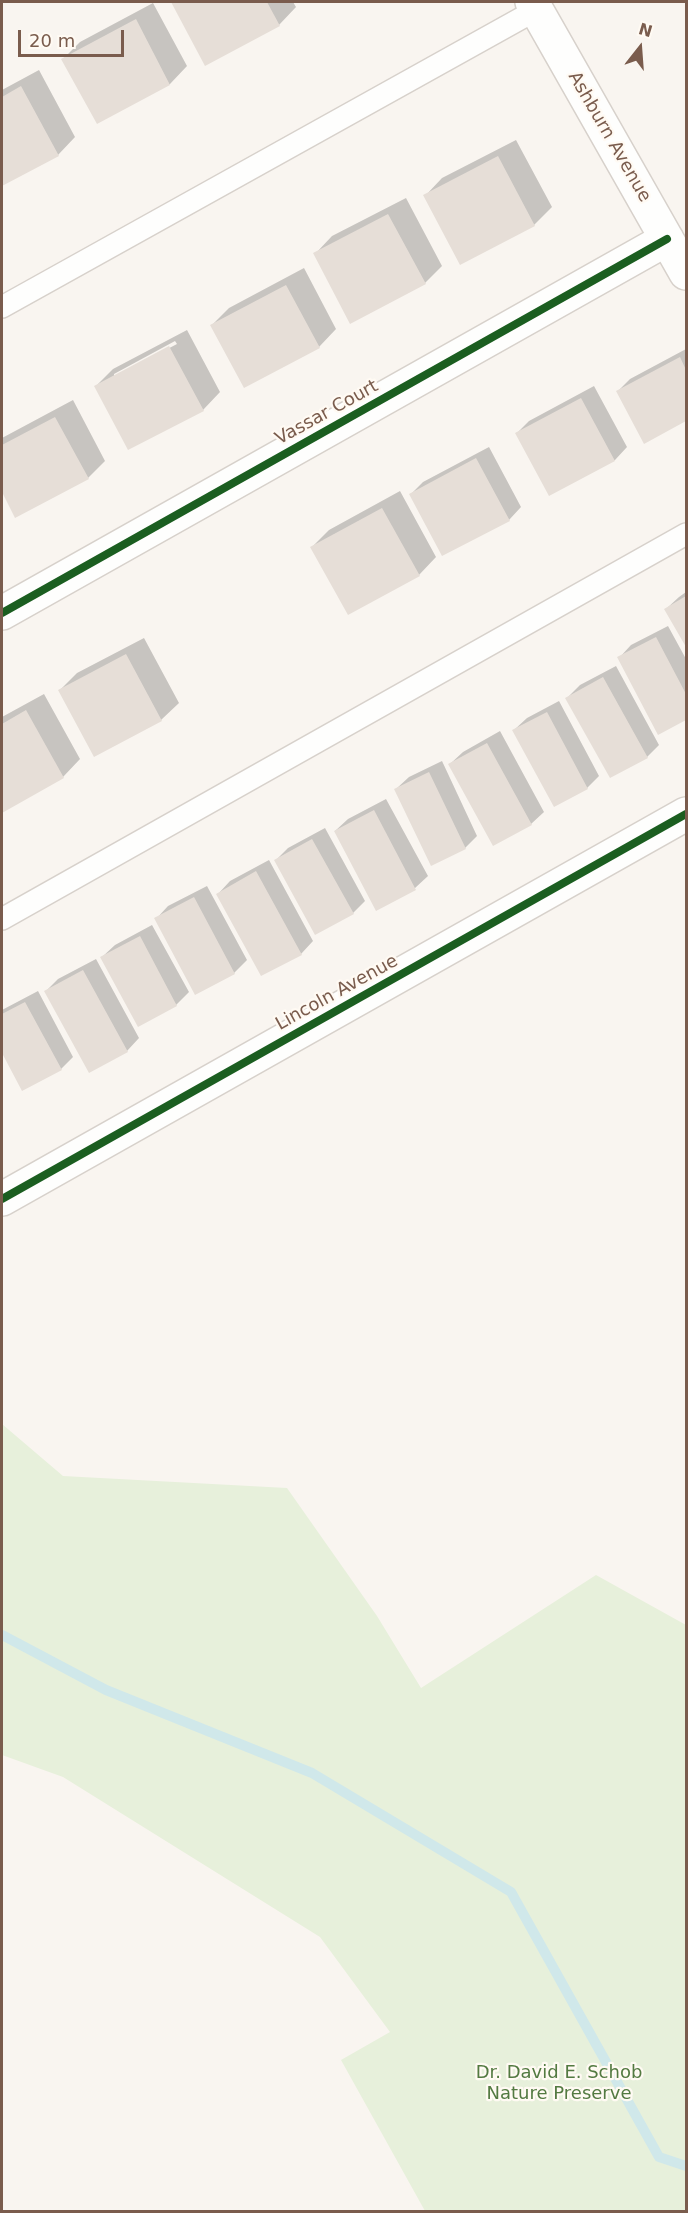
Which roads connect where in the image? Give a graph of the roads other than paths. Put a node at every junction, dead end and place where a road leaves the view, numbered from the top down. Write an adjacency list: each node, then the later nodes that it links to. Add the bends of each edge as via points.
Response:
1 (534, 6): 2 (street, Ashburn Avenue); 4 (lane)
2 (667, 238): 3 (street, Ashburn Avenue); 6 (street, Vassar Court)
3 (687, 273)
4 (2, 307)
5 (687, 534): 8 (lane)
6 (2, 613)
7 (687, 813): 9 (street, Lincoln Avenue)
8 (2, 919)
9 (2, 1199)

